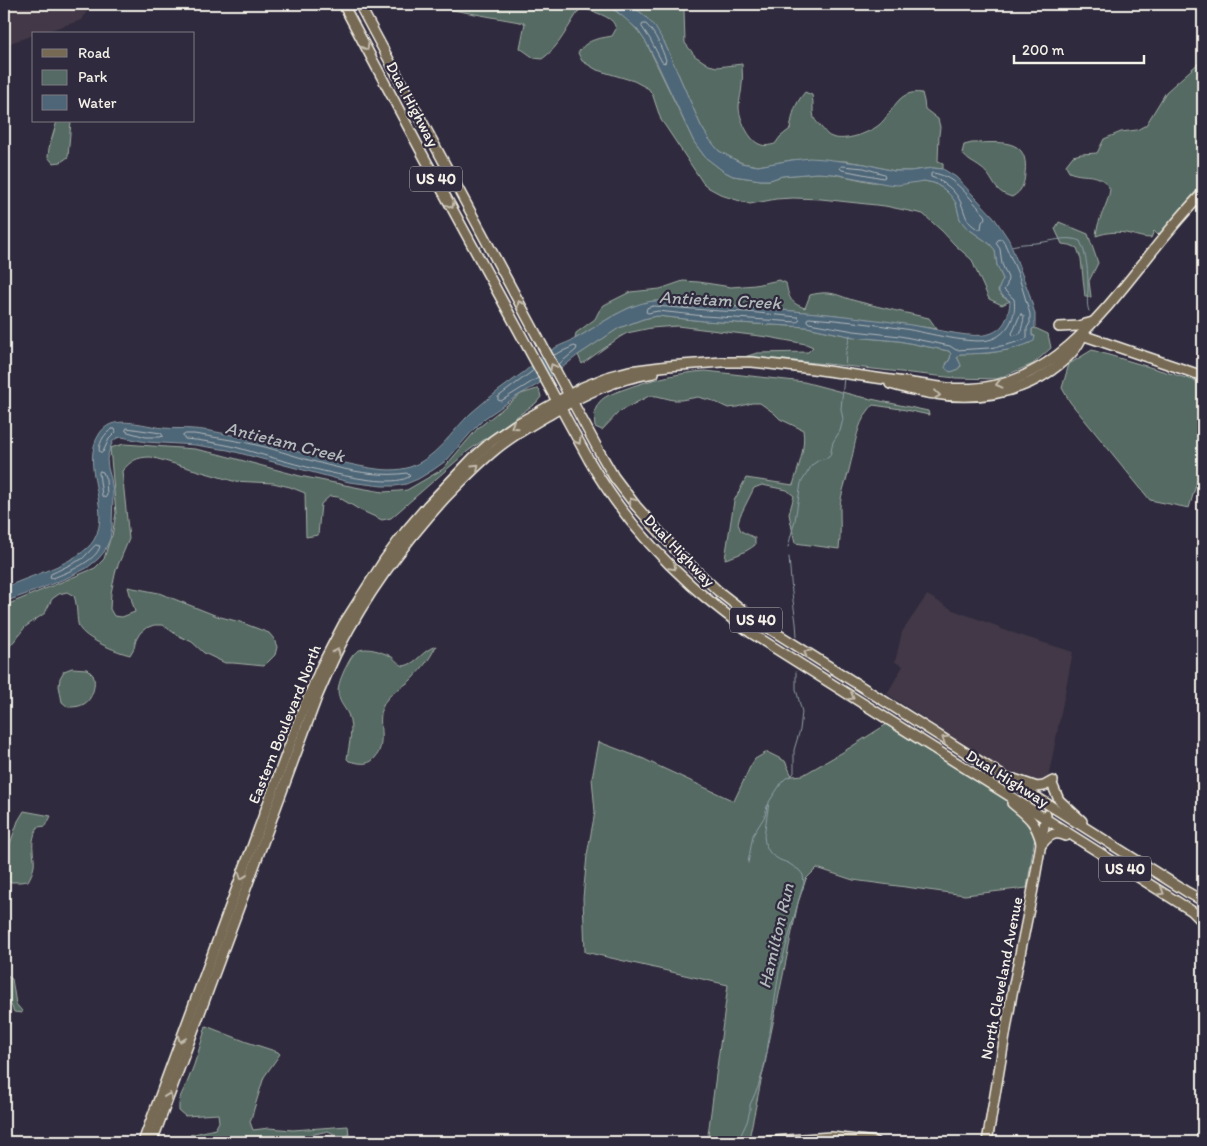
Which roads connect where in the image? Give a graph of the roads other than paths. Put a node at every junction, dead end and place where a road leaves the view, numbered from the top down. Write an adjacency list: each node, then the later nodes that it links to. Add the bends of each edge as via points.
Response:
1 (343, 4): 12 (main road, Dual Highway / US 40, one-way to 12)
2 (359, 4): 11 (main road, Dual Highway / US 40, one-way to 2)
3 (1203, 193): 4 (main road)
4 (1094, 322): 5 (main road); 6 (main road)
5 (1059, 327)
6 (1082, 335): 7 (main road); 8 (main road); 9 (main road, one-way to 9, via 1044,365 1025,376 998,385 947,388)
7 (1101, 341): 8 (main road, via 1089,343); 10 (main road)
8 (1073, 352): 9 (main road, one-way to 8, via 928,394 986,396 1042,377)
9 (856, 375): 11 (main road, Eastern Boulevard North, via 794,367 689,367)
10 (1203, 376)
11 (568, 394): 12 (main road, Eastern Boulevard North); 16 (main road, Dual Highway / US 40, one-way to 11, via 614,477)
12 (558, 405): 13 (main road, Eastern Boulevard North, one-way to 13, via 515,425 492,441); 14 (main road, Eastern Boulevard North, one-way to 12, via 496,450); 15 (main road, Dual Highway / US 40, one-way to 15, via 599,477)
13 (451, 481): 14 (main road, via 434,503); 19 (main road, Eastern Boulevard North, via 405,532)
14 (435, 510): 19 (main road, Eastern Boulevard North)
15 (625, 514): 16 (main road, via 646,534); 17 (main road, Dual Highway / US 40)
16 (658, 531): 18 (main road, Dual Highway / US 40)
17 (652, 546): 18 (main road, via 659,541); 21 (main road, Dual Highway / US 40, one-way to 21, via 715,605)
18 (682, 557): 20 (main road, Dual Highway / US 40, one-way to 18, via 754,619)
19 (375, 582): 23 (main road, Eastern Boulevard North, one-way to 19); 25 (main road, Eastern Boulevard North, via 359,597 332,644)
20 (837, 671): 21 (main road, via 830,676); 24 (main road, Dual Highway / US 40)
21 (817, 676): 22 (main road, Dual Highway / US 40)
22 (833, 686): 24 (main road, via 838,680 844,680); 27 (main road, Dual Highway / US 40, one-way to 27)
23 (317, 697): 25 (main road, via 296,740); 28 (main road, Eastern Boulevard North)
24 (879, 698): 26 (main road, Dual Highway / US 40, one-way to 24)
25 (290, 745): 28 (main road, via 292,752); 36 (main road, Eastern Boulevard North, one-way to 36)
26 (1000, 775): 29 (main road, Dual Highway / US 40); 32 (main road, via 1037,787 1052,782 1059,800)
27 (989, 784): 30 (main road, Dual Highway / US 40); 33 (main road, via 1032,820)
28 (282, 793): 38 (main road, Eastern Boulevard North)
29 (1048, 805): 30 (main road, North Cleveland Avenue); 32 (main road, Dual Highway / US 40)
30 (1046, 819): 31 (main road, Dual Highway / US 40); 33 (main road, North Cleveland Avenue)
31 (1083, 842): 33 (main road, via 1057,833); 35 (main road, Dual Highway / US 40, one-way to 35, via 1192,911)
32 (1108, 842): 34 (main road, Dual Highway / US 40)
33 (1042, 844): 44 (main road, North Cleveland Avenue)
34 (1203, 901)
35 (1203, 922)
36 (223, 928): 37 (main road, Eastern Boulevard North); 38 (main road, via 225,937)
37 (207, 971): 39 (main road, via 197,1009); 40 (main road, Eastern Boulevard North, one-way to 40)
38 (212, 980): 39 (main road, Eastern Boulevard North)
39 (199, 1015): 41 (main road, Eastern Boulevard North, one-way to 39)
40 (143, 1142)
41 (152, 1142)
42 (760, 1142): 43 (main road, via 831,1137)
43 (875, 1142)
44 (987, 1142)

